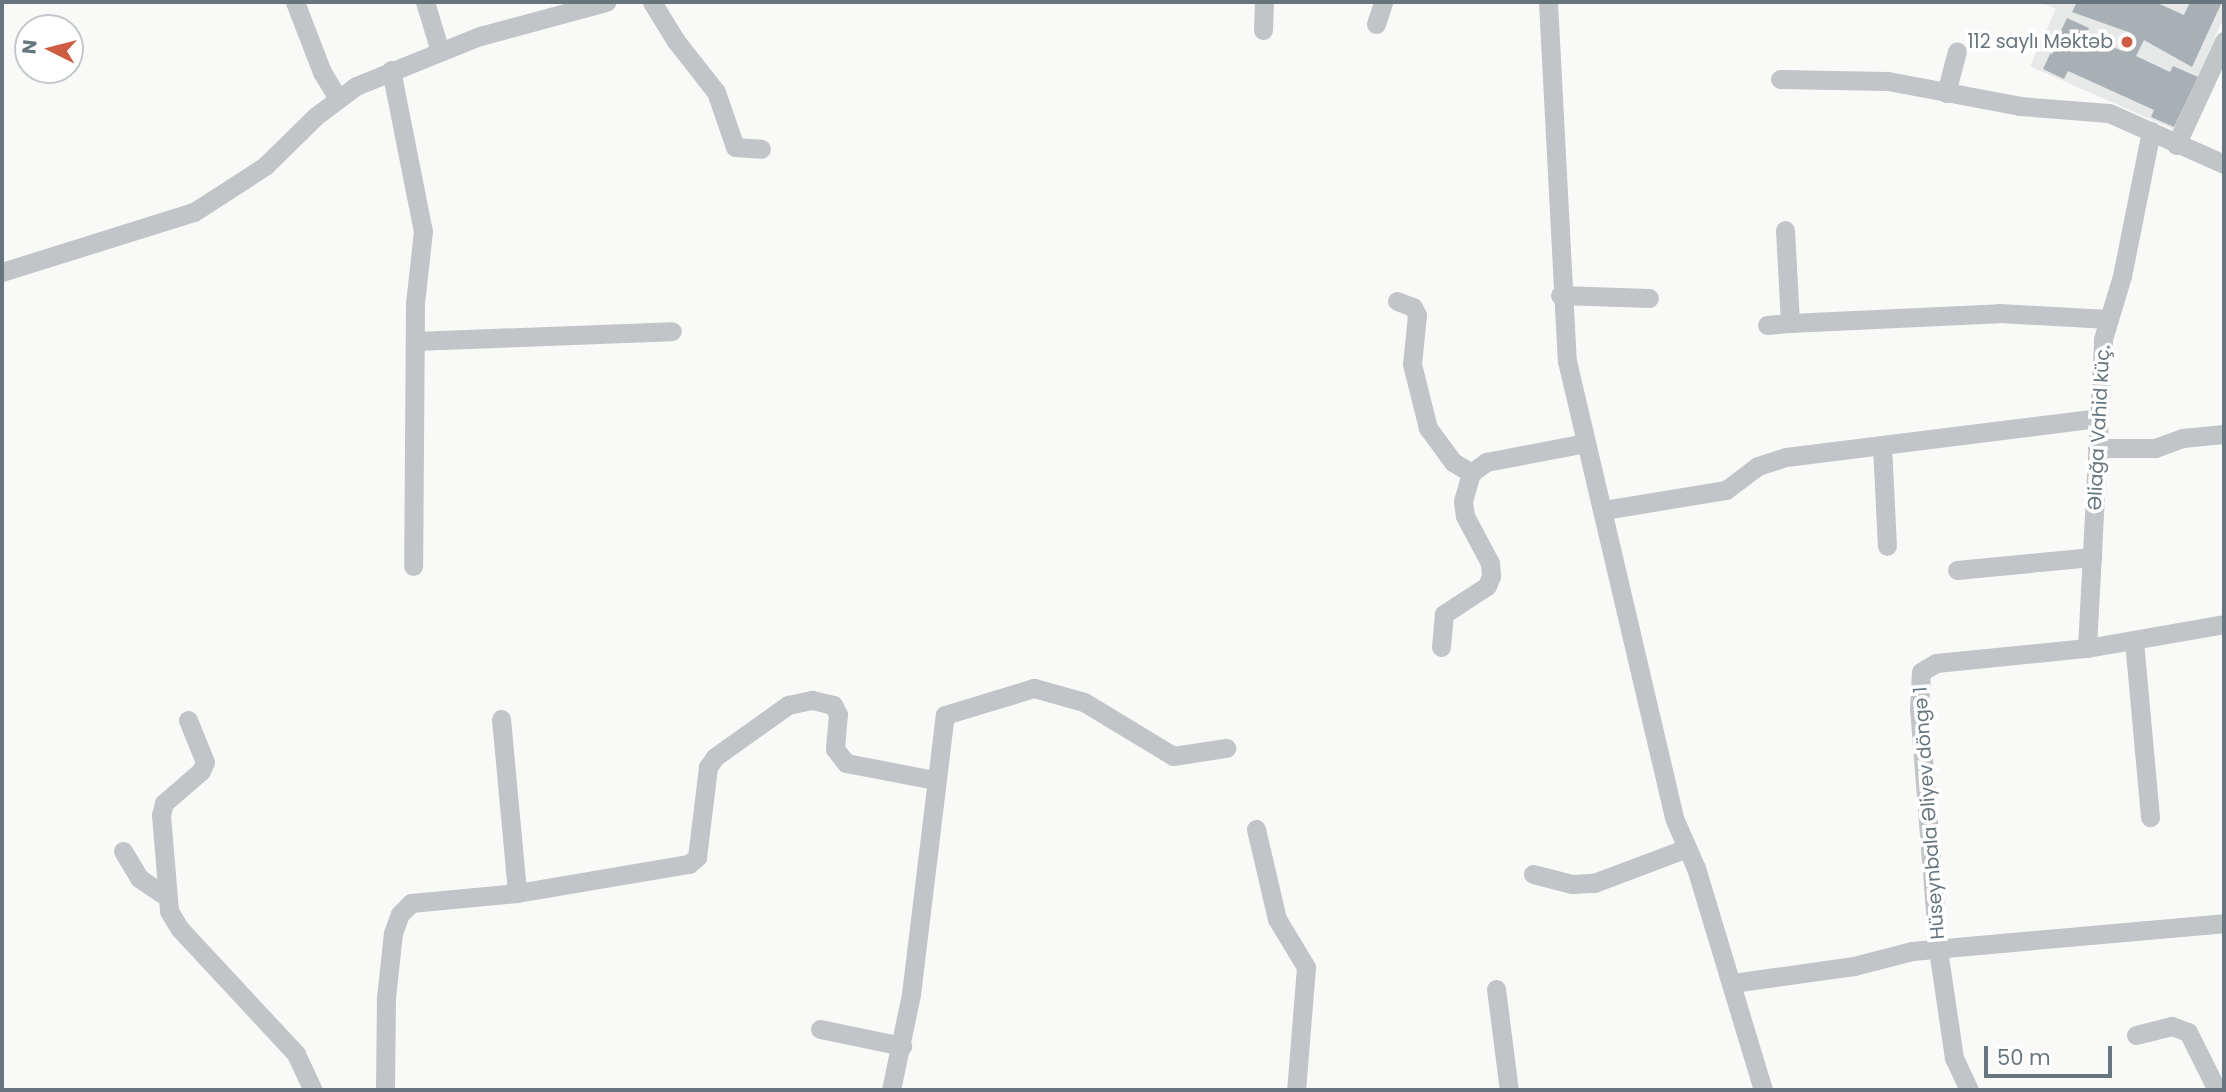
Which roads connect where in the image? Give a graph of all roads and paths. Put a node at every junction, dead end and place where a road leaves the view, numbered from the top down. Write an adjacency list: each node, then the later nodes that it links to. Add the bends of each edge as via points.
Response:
1 (295, 2): 16 (street, via 322,72)
2 (425, 2): 11 (street)
3 (606, 2): 11 (street)
4 (652, 2): 19 (street, via 716,92 735,146)
5 (1264, 2): 9 (street)
6 (1383, 2): 8 (street)
7 (1548, 2): 23 (street)
8 (1376, 24)
9 (1263, 30)
10 (2224, 41): 18 (street)
11 (440, 51): 13 (street)
12 (1957, 51): 15 (street)
13 (391, 70): 16 (street); 30 (street, via 423,231)
14 (1780, 79): 15 (street, via 1888,81)
15 (1946, 93): 17 (street, via 2021,106 2098,111)
16 (337, 97): 22 (street, via 265,166 194,212)
17 (2151, 131): 18 (street); 26 (street, Əliağa Vahid küç., via 2142,158 2122,276)
18 (2176, 145): 20 (street)
19 (761, 149)
20 (2224, 164)
21 (1785, 230): 27 (street)
22 (2, 272)
23 (1560, 295): 24 (street); 33 (street, via 1567,361)
24 (1649, 298)
25 (1397, 301): 36 (street, via 1413,307 1417,316 1412,364 1428,428 1453,462)
26 (2108, 319): 27 (street, via 1999,313); 31 (street, Əliağa Vahid küç.)
27 (1790, 323): 28 (street)
28 (1767, 326)
29 (672, 331): 30 (street)
30 (415, 341): 40 (street)
31 (2098, 418): 34 (street); 35 (street, Əliağa Vahid küç.)
32 (2224, 434): 35 (street, via 2182,438 2155,448)
33 (1586, 443): 36 (street, via 1486,462); 37 (street)
34 (1882, 445): 37 (street, via 1786,457 1758,466 1726,490); 38 (street)
35 (2097, 448): 39 (street, Əliağa Vahid küç.)
36 (1471, 473): 44 (street, via 1463,502 1465,516 1490,563 1492,576 1487,586 1444,614)
37 (1605, 510): 52 (street, via 1653,734 1674,818)
38 (1887, 546)
39 (2092, 557): 41 (street); 45 (street, Əliağa Vahid küç.)
40 (413, 566)
41 (1958, 570)
42 (2224, 624): 43 (street, Hüseynbala Əliyev döngə 1)
43 (2134, 641): 45 (street, Hüseynbala Əliyev döngə 1); 50 (street)
44 (1441, 647)
45 (2087, 648): 58 (street, Hüseynbala Əliyev döngə 1, via 1936,663 1921,673 1919,710)
46 (500, 719): 55 (street)
47 (188, 720): 56 (street, via 205,762 201,771 164,803 160,815)
48 (1226, 748): 49 (street, via 1173,756 1084,702 1034,688 945,715)
49 (934, 780): 55 (street, via 846,763 835,749 838,714 833,705 812,700 788,705 715,757 708,767 696,857 689,864); 63 (street)
50 (2150, 817)
51 (1256, 829): 67 (street, via 1277,919 1306,967)
52 (1687, 848): 54 (street, via 1594,883 1572,884); 59 (street)
53 (122, 851): 56 (street, via 139,877)
54 (1533, 874)
55 (517, 893): 65 (street, via 411,903 400,914 393,933 386,998)
56 (166, 896): 64 (street, via 180,929 296,1054)
57 (2224, 923): 58 (street)
58 (1938, 948): 59 (street); 70 (street, Hüseynbala Əliyev döngə 1, via 1954,1058)
59 (1733, 983): 69 (street)
60 (1496, 989): 68 (street)
61 (820, 1029): 63 (street)
62 (2136, 1035): 71 (street, via 2172,1026 2188,1032)
63 (902, 1046): 66 (street)
64 (313, 1090)
65 (385, 1090)
66 (891, 1090)
67 (1296, 1090)
68 (1509, 1090)
69 (1763, 1090)
70 (1969, 1090)
71 (2217, 1090)

